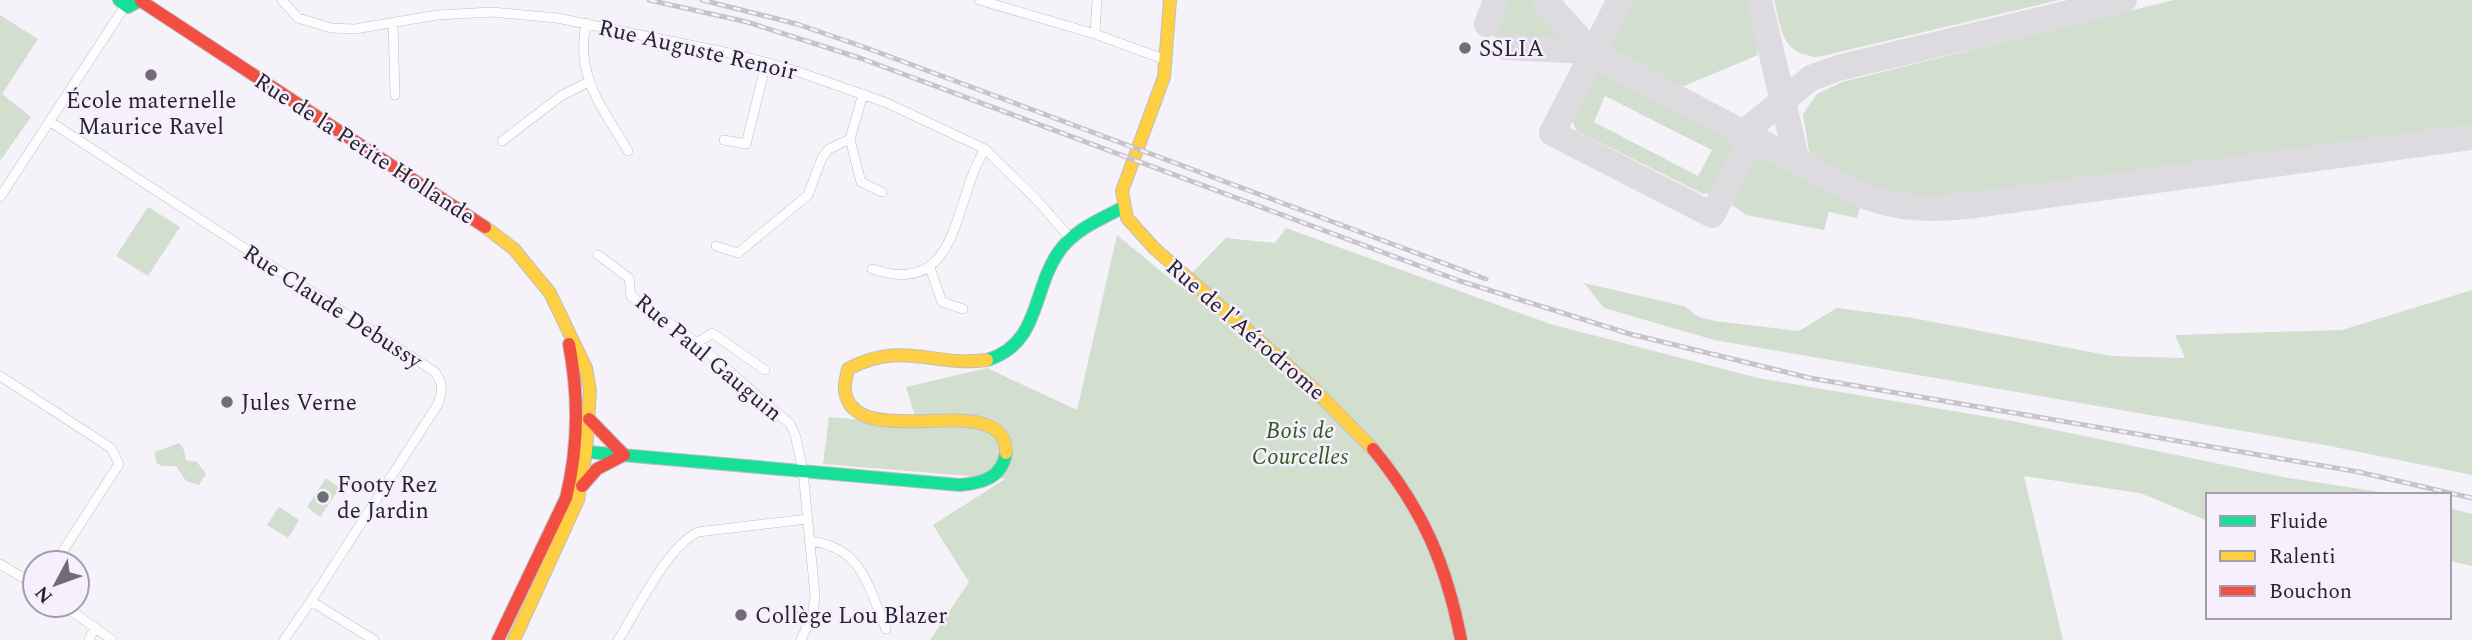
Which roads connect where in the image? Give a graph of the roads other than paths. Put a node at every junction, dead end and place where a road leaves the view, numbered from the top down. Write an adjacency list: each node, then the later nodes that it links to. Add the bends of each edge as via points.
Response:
1 (282, 0): 7 (street, Rue Auguste Renoir, via 299,18 331,29)
2 (979, 0): 9 (street)
3 (1097, 0): 9 (street)
4 (1170, 0): 10 (street)
5 (141, 1): 6 (street, via 136,6); 30 (street, Rue de la Petite Hollande, via 487,228 534,272)
6 (122, 3): 15 (street)
7 (393, 22): 8 (street, Rue Auguste Renoir, via 492,12); 14 (street)
8 (586, 23): 11 (street, Rue Auguste Renoir); 12 (street, via 582,62)
9 (1095, 34): 10 (street)
10 (1166, 60): 23 (street, via 1161,89 1122,191)
11 (766, 63): 13 (street, Rue Auguste Renoir); 17 (street, via 746,144)
12 (589, 82): 18 (street, via 561,96); 20 (street)
13 (863, 94): 16 (street); 19 (street, Rue Auguste Renoir)
14 (395, 95)
15 (49, 121): 22 (street); 44 (street, Rue Claude Debussy, via 435,372 442,382 438,404)
16 (850, 139): 21 (street, via 861,182); 25 (street, via 829,149 822,158 808,195 737,253)
17 (724, 140)
18 (502, 141)
19 (985, 149): 24 (street, Rue Auguste Renoir); 27 (street, via 945,249)
20 (628, 151)
21 (882, 192)
22 (0, 197)
23 (1124, 207): 24 (street); 56 (street, Rue de l'Aérodrome, via 1132,225 1154,248 1328,401 1380,453 1415,505 1438,554 1452,591)
24 (1071, 239): 37 (street, via 1053,261 1029,331 1007,352 964,362 892,352 874,354 848,369 844,380 849,401 870,419 983,422 1004,440 1007,453 995,475 984,482 957,484)
25 (716, 246)
26 (598, 255): 31 (street, Rue Paul Gauguin, via 629,278 631,296)
27 (930, 268): 28 (street, via 909,276); 29 (street, via 942,302)
28 (872, 269)
29 (963, 309)
30 (564, 320): 34 (street, Rue de la Petite Hollande, via 586,368); 35 (street, Rue de la Petite Hollande, via 575,371)
31 (696, 343): 32 (street, via 712,333); 37 (street, Rue Paul Gauguin, via 790,424)
32 (765, 370)
33 (0, 376): 41 (street, via 111,448 119,458)
34 (589, 419): 35 (street, Rue de la Petite Hollande); 36 (street)
35 (581, 452): 36 (street); 38 (street, Rue de la Petite Hollande); 52 (street, Rue de la Petite Hollande, via 566,498)
36 (624, 455): 37 (street); 38 (street, via 597,469)
37 (803, 471): 39 (street)
38 (580, 489): 53 (street, Rue de la Petite Hollande, via 571,521)
39 (807, 519): 40 (street); 54 (street, via 690,536 675,551)
40 (809, 541): 47 (street, via 830,543 855,561); 55 (street, via 815,596)
41 (64, 549)
42 (0, 564): 43 (street)
43 (21, 577)
44 (314, 596): 50 (street); 51 (street)
45 (83, 619): 46 (street)
46 (95, 627): 48 (street); 49 (street)
47 (886, 629)
48 (89, 640)
49 (112, 640)
50 (284, 640)
51 (374, 640)
52 (498, 640)
53 (514, 640)
54 (618, 640)
55 (801, 640)
56 (1461, 640)

